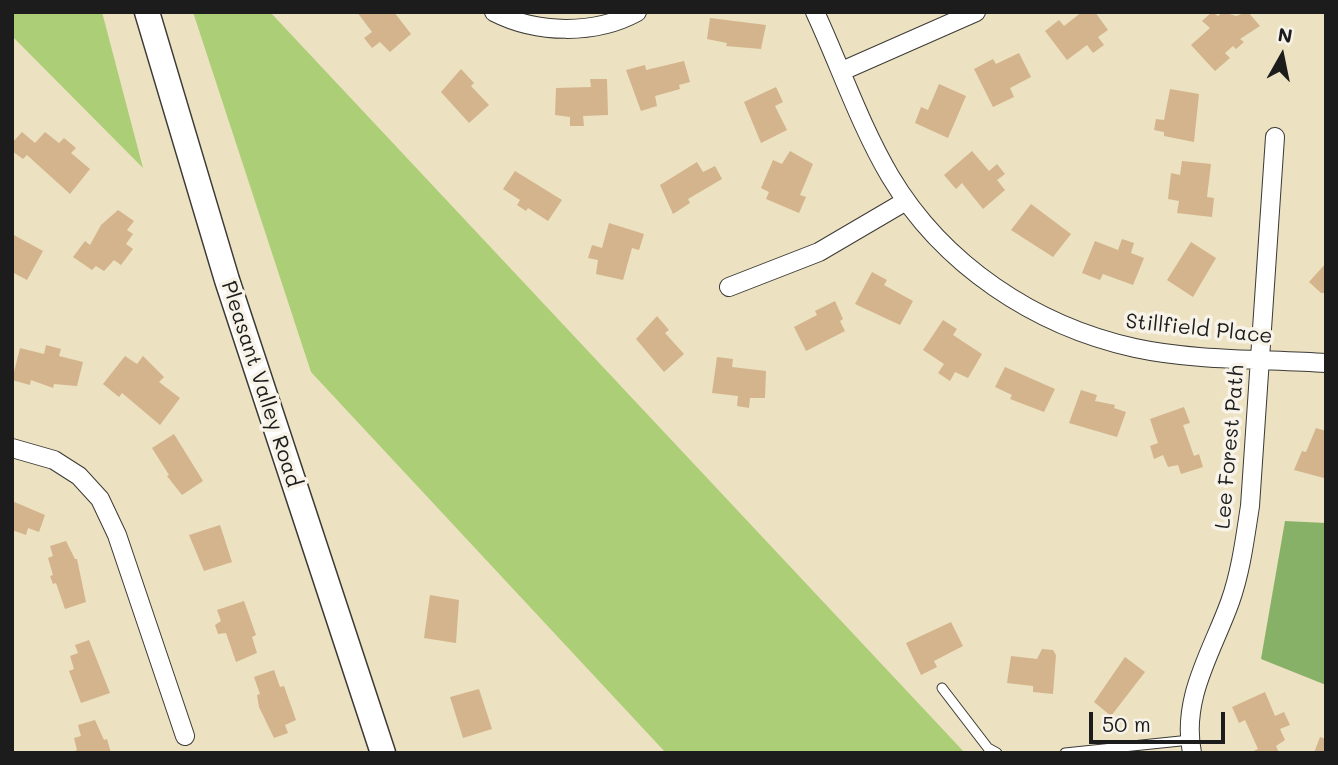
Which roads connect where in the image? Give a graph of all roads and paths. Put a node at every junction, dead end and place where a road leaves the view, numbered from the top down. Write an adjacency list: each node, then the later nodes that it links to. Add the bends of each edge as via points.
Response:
1 (147, 12): 16 (main road, Pleasant Valley Road, via 227,280)
2 (494, 12): 3 (street, via 560,29 602,25)
3 (637, 12)
4 (815, 12): 6 (street, Stillfield Place)
5 (976, 12): 6 (street)
6 (842, 71): 8 (street, Stillfield Place, via 889,175)
7 (1275, 137): 10 (street, Lee Forest Path)
8 (906, 201): 9 (street, via 819,252); 10 (street, Stillfield Place, via 972,270 1011,299 1057,323 1138,349)
9 (729, 286)
10 (1260, 359): 11 (street, Stillfield Place); 15 (street, Lee Forest Path, via 1243,549 1230,601 1196,685 1189,712)
11 (1326, 363)
12 (12, 448): 14 (street, via 54,460 79,476 100,499 117,535)
13 (942, 688): 17 (lane, via 988,748)
14 (185, 736)
15 (1191, 746): 18 (lane)
16 (383, 753)
17 (997, 753)
18 (1065, 753)

